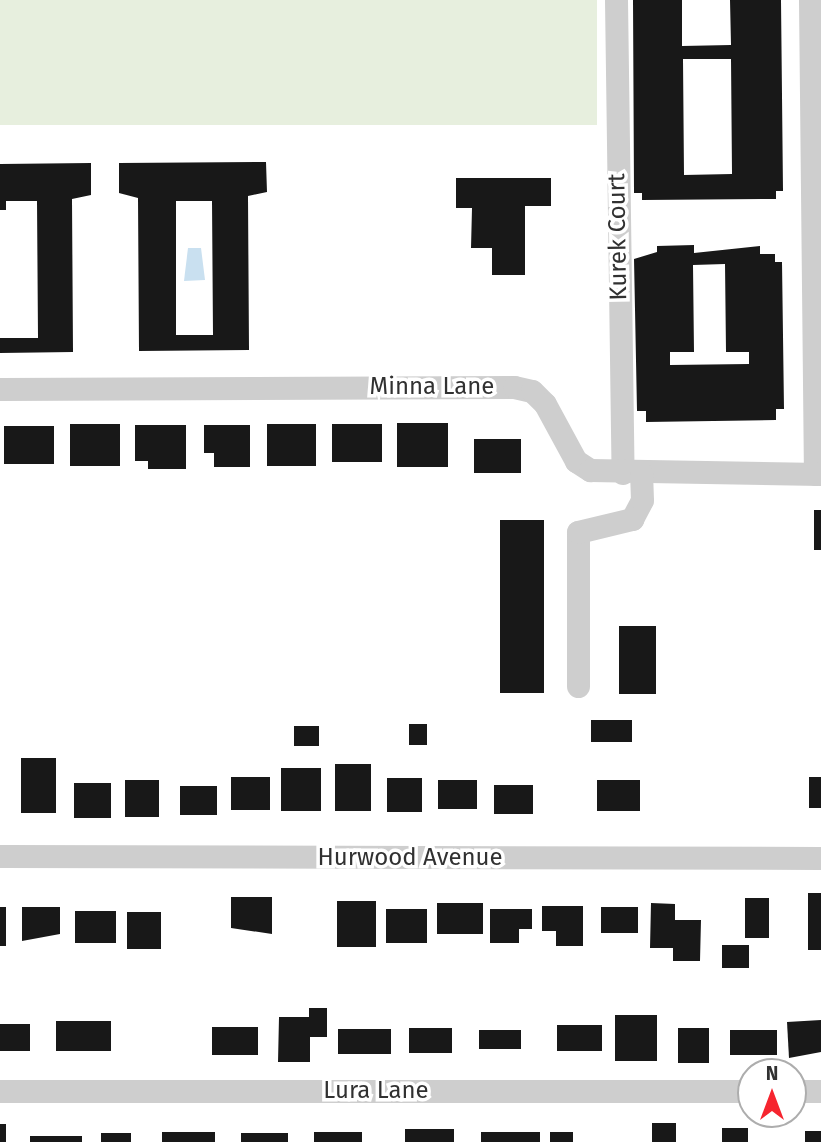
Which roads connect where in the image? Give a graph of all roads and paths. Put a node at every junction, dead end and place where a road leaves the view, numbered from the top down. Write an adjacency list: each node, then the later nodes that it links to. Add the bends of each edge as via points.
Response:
1 (616, 0): 4 (street, Kurek Court)
2 (810, 0): 5 (street)
3 (0, 389): 4 (street, Minna Lane, via 514,387 532,391 545,404 576,461 601,473)
4 (632, 473): 5 (street, Minna Lane); 6 (street, Kurek Court, via 642,500 632,519 578,532)
5 (818, 474)
6 (578, 686)
7 (0, 856): 8 (street, Hurwood Avenue)
8 (821, 858)
9 (0, 1091): 10 (street, Lura Lane)
10 (737, 1091)

